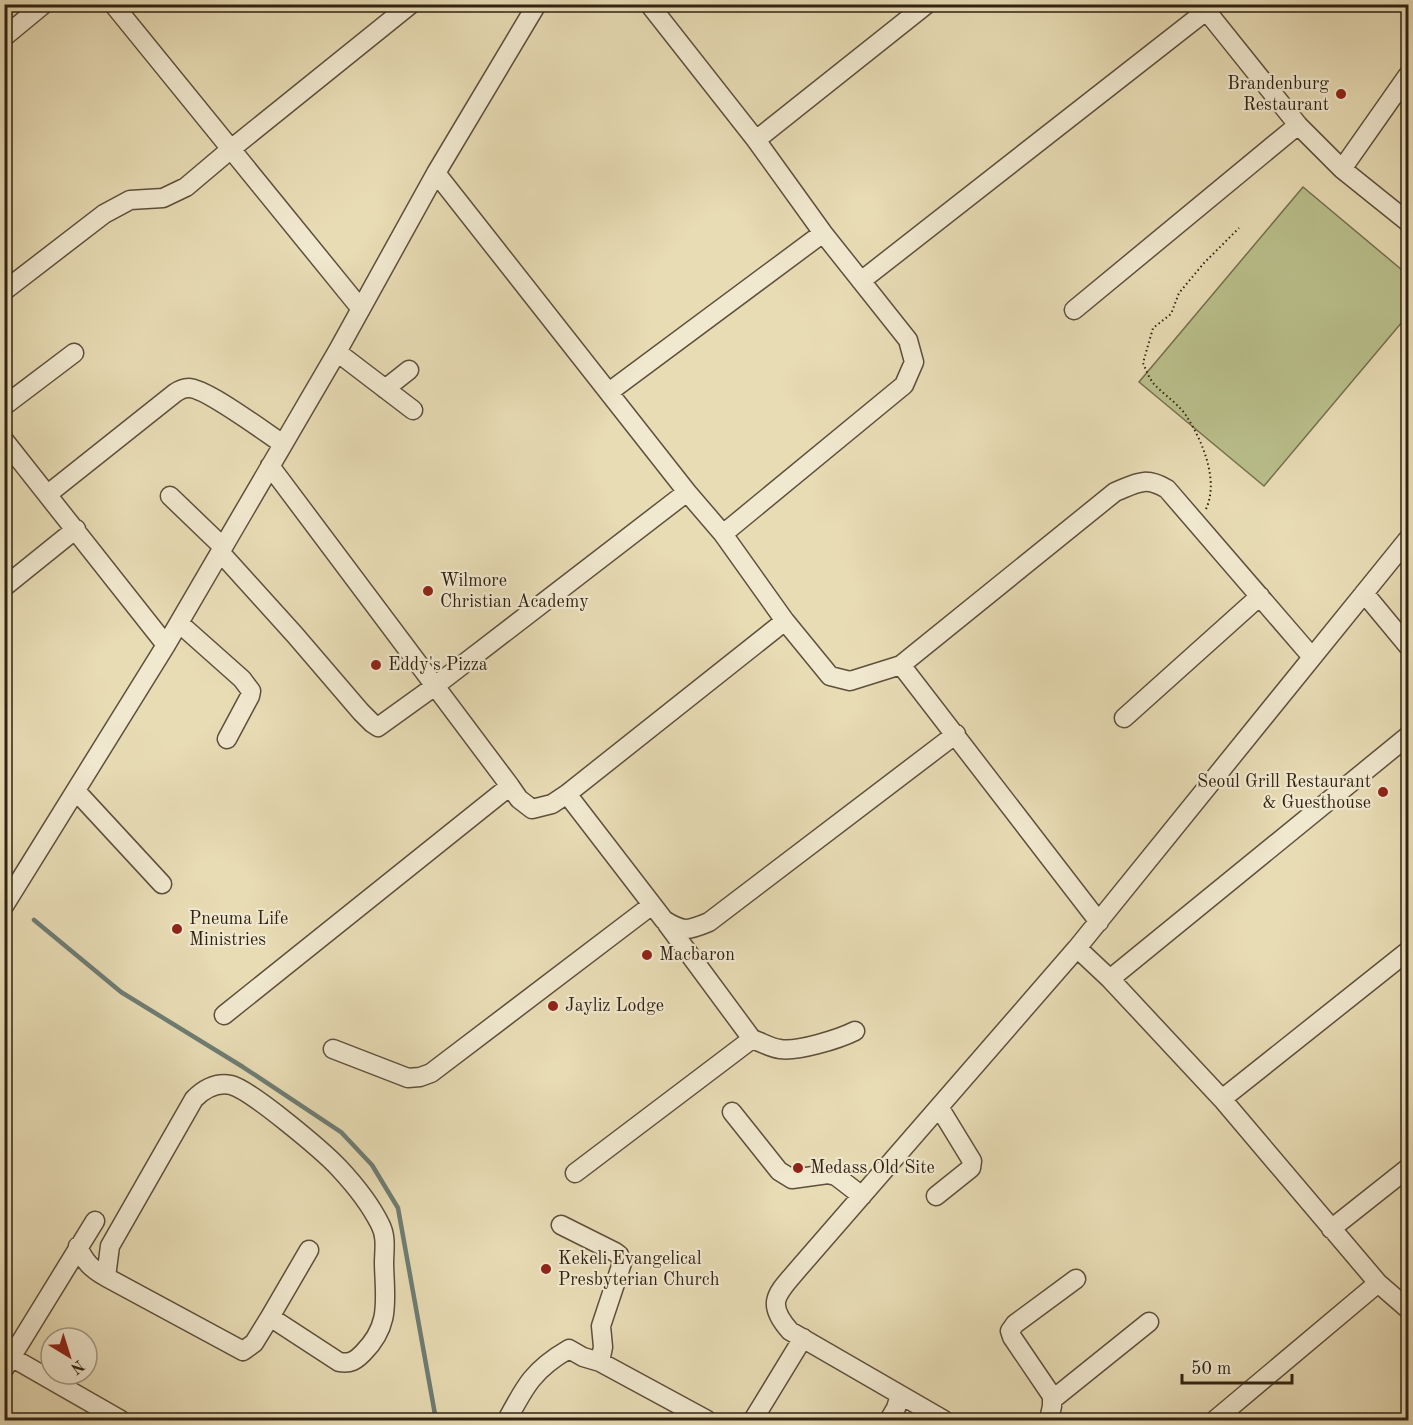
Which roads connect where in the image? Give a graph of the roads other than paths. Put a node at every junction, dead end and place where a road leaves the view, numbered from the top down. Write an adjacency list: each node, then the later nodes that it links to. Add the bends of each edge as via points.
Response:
1 (44, 4): 8 (street)
2 (113, 4): 12 (street)
3 (411, 4): 12 (street)
4 (649, 4): 11 (street)
5 (927, 4): 11 (street)
6 (533, 7): 14 (street)
7 (1204, 8): 10 (street); 17 (street)
8 (4, 37)
9 (1408, 75): 13 (street)
10 (1298, 126): 13 (street); 20 (street)
11 (756, 140): 16 (street)
12 (231, 148): 18 (street, via 186,187 163,198 130,200 104,214); 19 (street)
13 (1342, 169): 15 (street)
14 (436, 173): 19 (street); 25 (street)
15 (1408, 222)
16 (823, 233): 17 (street); 25 (street)
17 (861, 281): 35 (street, via 908,340 914,362 904,385)
18 (4, 291)
19 (361, 309): 21 (street)
20 (1074, 310)
21 (337, 352): 24 (street); 29 (street)
22 (74, 353): 26 (street)
23 (409, 370): 24 (street)
24 (385, 389): 27 (street)
25 (609, 392): 31 (street)
26 (4, 406)
27 (412, 410)
28 (4, 440): 32 (street)
29 (283, 444): 30 (street); 32 (street, via 213,397 187,387 174,393)
30 (270, 466): 37 (street); 47 (street)
31 (687, 492): 35 (street); 47 (street)
32 (48, 494): 34 (street)
33 (170, 496): 37 (street)
34 (76, 529): 38 (street); 43 (street)
35 (723, 534): 41 (street)
36 (1408, 539): 39 (street)
37 (222, 550): 42 (street); 47 (street, via 378,727)
38 (4, 587)
39 (1364, 593): 44 (street); 45 (street)
40 (1260, 596): 45 (street); 46 (street, via 1167,489 1154,482 1139,482 1115,492); 48 (street)
41 (785, 621): 46 (street, via 830,676 850,681); 54 (street)
42 (179, 623): 43 (street); 51 (street, via 251,690)
43 (166, 645): 53 (street)
44 (1408, 646)
45 (1312, 657): 59 (street)
46 (901, 665): 49 (street)
47 (435, 686): 52 (street)
48 (1124, 718)
49 (956, 734): 58 (street, via 708,922 692,930 679,929); 59 (street)
50 (1408, 736): 62 (street)
51 (227, 739)
52 (510, 786): 54 (street, via 532,809 552,804); 63 (street)
53 (76, 791): 55 (street); 56 (street)
54 (567, 794): 57 (street)
55 (162, 884)
56 (4, 906)
57 (652, 906): 58 (street); 66 (street, via 431,1073 408,1078)
58 (664, 920): 65 (street)
59 (1099, 922): 60 (street)
60 (1077, 948): 62 (street); 68 (street)
61 (1408, 951): 67 (street)
62 (1110, 979): 67 (street)
63 (224, 1016)
64 (855, 1031): 65 (street, via 814,1045 780,1049)
65 (752, 1039): 71 (street)
66 (333, 1049)
67 (1222, 1100): 76 (street)
68 (939, 1107): 72 (street); 73 (street, via 972,1161 971,1167)
69 (732, 1112): 72 (street, via 778,1171 792,1179 828,1173)
70 (1408, 1168): 76 (street)
71 (575, 1173)
72 (862, 1196): 85 (street, via 776,1299 779,1319)
73 (936, 1197)
74 (95, 1221): 77 (street)
75 (561, 1225): 87 (street, via 621,1258 601,1326)
76 (1331, 1229): 81 (street)
77 (78, 1246): 79 (street, via 83,1259); 86 (street)
78 (309, 1250): 83 (street)
79 (106, 1278): 83 (street, via 243,1351 254,1343); 83 (street, via 110,1246 194,1100 203,1090 231,1085 264,1105 337,1166 380,1224 385,1239 382,1327 355,1361 339,1362)
80 (1076, 1279): 89 (street, via 1010,1331)
81 (1378, 1283): 82 (street); 97 (street)
82 (1408, 1309)
83 (270, 1317)
84 (1149, 1322): 89 (street)
85 (803, 1338): 88 (street); 93 (street)
86 (7, 1360): 90 (street)
87 (600, 1362): 91 (street, via 569,1349 549,1361 532,1378); 92 (street)
88 (900, 1395): 94 (street); 95 (street)
89 (1052, 1400): 96 (street)
90 (121, 1420)
91 (507, 1420)
92 (707, 1420)
93 (753, 1420)
94 (889, 1420)
95 (944, 1420)
96 (1049, 1420)
97 (1215, 1420)

